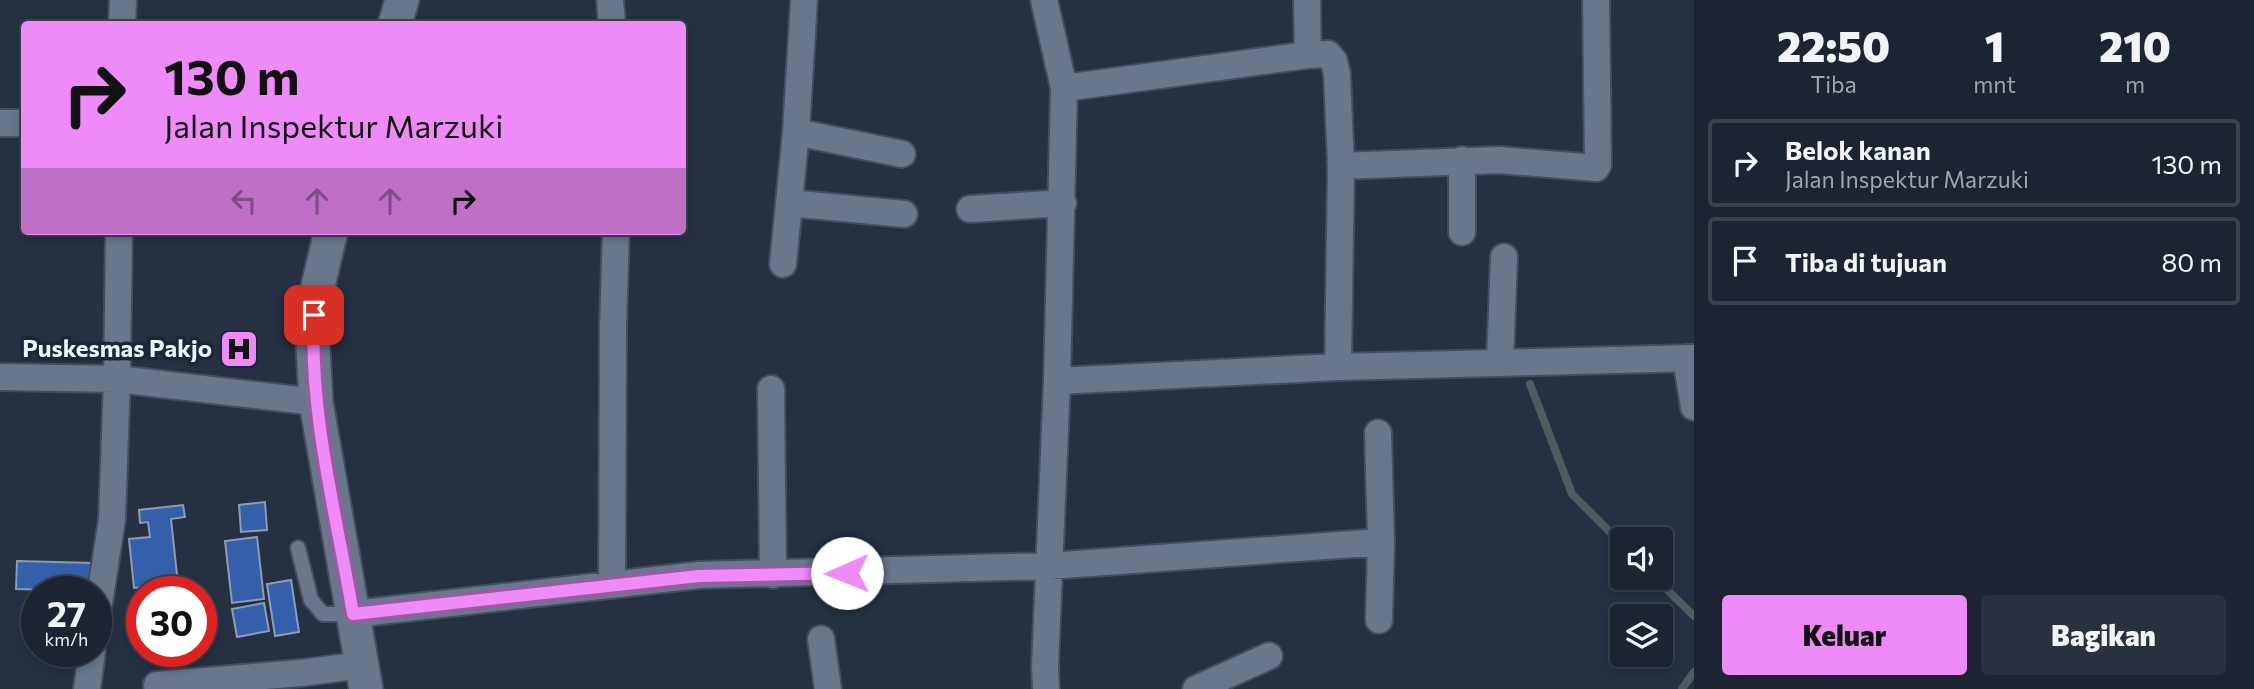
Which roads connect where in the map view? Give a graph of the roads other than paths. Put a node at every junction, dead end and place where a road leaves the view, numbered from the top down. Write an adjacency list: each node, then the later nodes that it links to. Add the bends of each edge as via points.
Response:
1 (123, 0): 8 (street)
2 (402, 0): 9 (street)
3 (610, 0): 10 (street)
4 (804, 0): 15 (street)
5 (1044, 0): 12 (street)
6 (1307, 0): 11 (street)
7 (1596, 0): 17 (street, via 1597,167)
8 (122, 21)
9 (396, 21)
10 (612, 21)
11 (1308, 55): 12 (street); 18 (street, via 1328,54 1336,65)
12 (1064, 89): 20 (street)
13 (0, 123): 14 (street)
14 (21, 123)
15 (796, 132): 16 (street); 19 (street)
16 (902, 154)
17 (1462, 160): 18 (street); 23 (street)
18 (1341, 166): 31 (street)
19 (789, 203): 22 (street); 28 (street)
20 (1063, 203): 21 (street); 34 (street)
21 (970, 209)
22 (904, 214)
23 (1462, 232)
24 (119, 235): 33 (street)
25 (330, 235): 36 (street, via 314,315)
26 (616, 235): 44 (street)
27 (1504, 257): 30 (street)
28 (783, 264)
29 (1690, 358): 30 (street); 37 (street)
30 (1500, 362): 31 (street)
31 (1338, 367): 34 (street)
32 (0, 377): 33 (street)
33 (117, 379): 36 (street); 43 (street, via 112,519)
34 (1058, 381): 41 (street)
35 (771, 389): 42 (street)
36 (316, 402): 45 (street)
37 (1694, 407)
38 (1378, 433): 39 (street)
39 (1381, 542): 41 (street); 46 (street)
40 (298, 548): 45 (lane, via 311,600 323,614)
41 (1049, 566): 42 (street); 54 (street)
42 (773, 575): 44 (street, via 699,576)
43 (103, 576)
44 (612, 585): 45 (street)
45 (353, 614): 50 (street)
46 (1379, 620)
47 (821, 639): 53 (street)
48 (1269, 656): 55 (street)
49 (90, 667): 52 (street)
50 (364, 677): 51 (street, via 301,673)
51 (157, 685)
52 (87, 689)
53 (828, 689)
54 (1046, 689)
55 (1196, 689)

